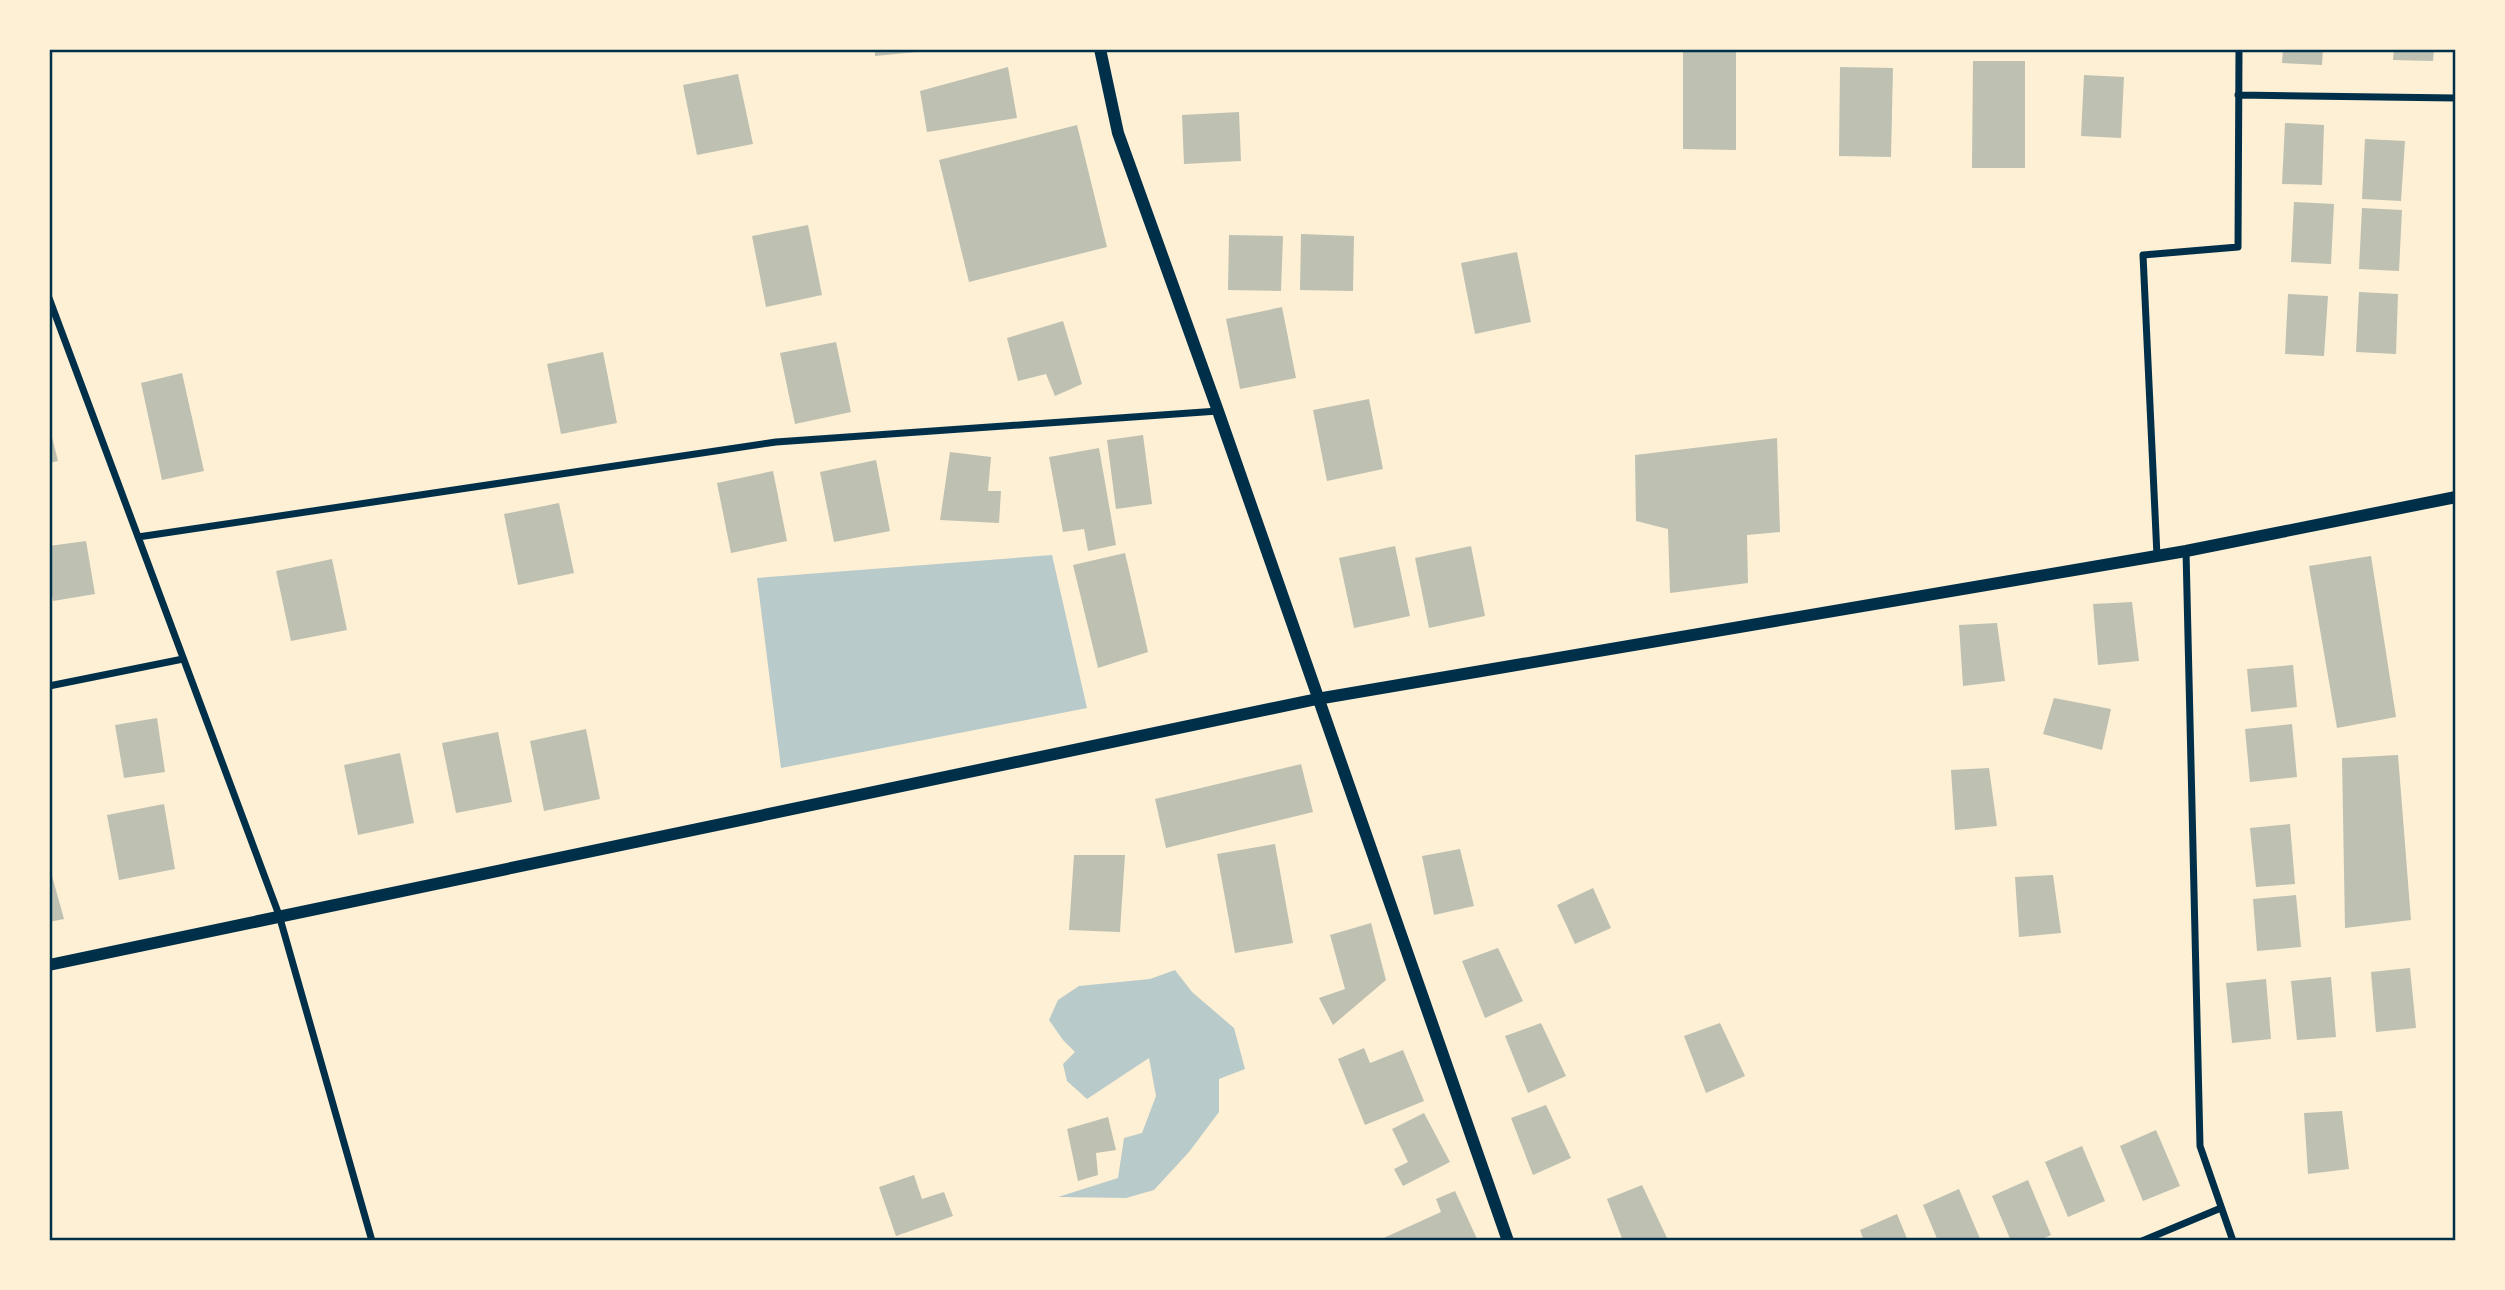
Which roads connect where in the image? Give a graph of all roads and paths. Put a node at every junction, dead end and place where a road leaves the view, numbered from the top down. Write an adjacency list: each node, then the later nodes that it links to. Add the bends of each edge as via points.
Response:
1 (1100, 49): 6 (street, via 1118,133)
2 (2239, 49): 3 (street)
3 (2238, 95): 4 (street); 10 (street, via 2238,247 2143,256)
4 (2456, 98)
5 (49, 298): 8 (street)
6 (1218, 411): 8 (street, via 776,442); 13 (street)
7 (2456, 497): 9 (street)
8 (138, 537): 11 (street)
9 (2186, 551): 10 (street); 16 (street, via 2200,1146)
10 (2157, 556): 13 (street)
11 (183, 659): 12 (street); 14 (street)
12 (49, 687)
13 (1317, 699): 14 (street); 18 (street)
14 (279, 915): 15 (street); 17 (street)
15 (49, 965)
16 (2221, 1208): 19 (street); 20 (street)
17 (372, 1241)
18 (1508, 1241)
19 (2142, 1241)
20 (2233, 1241)

